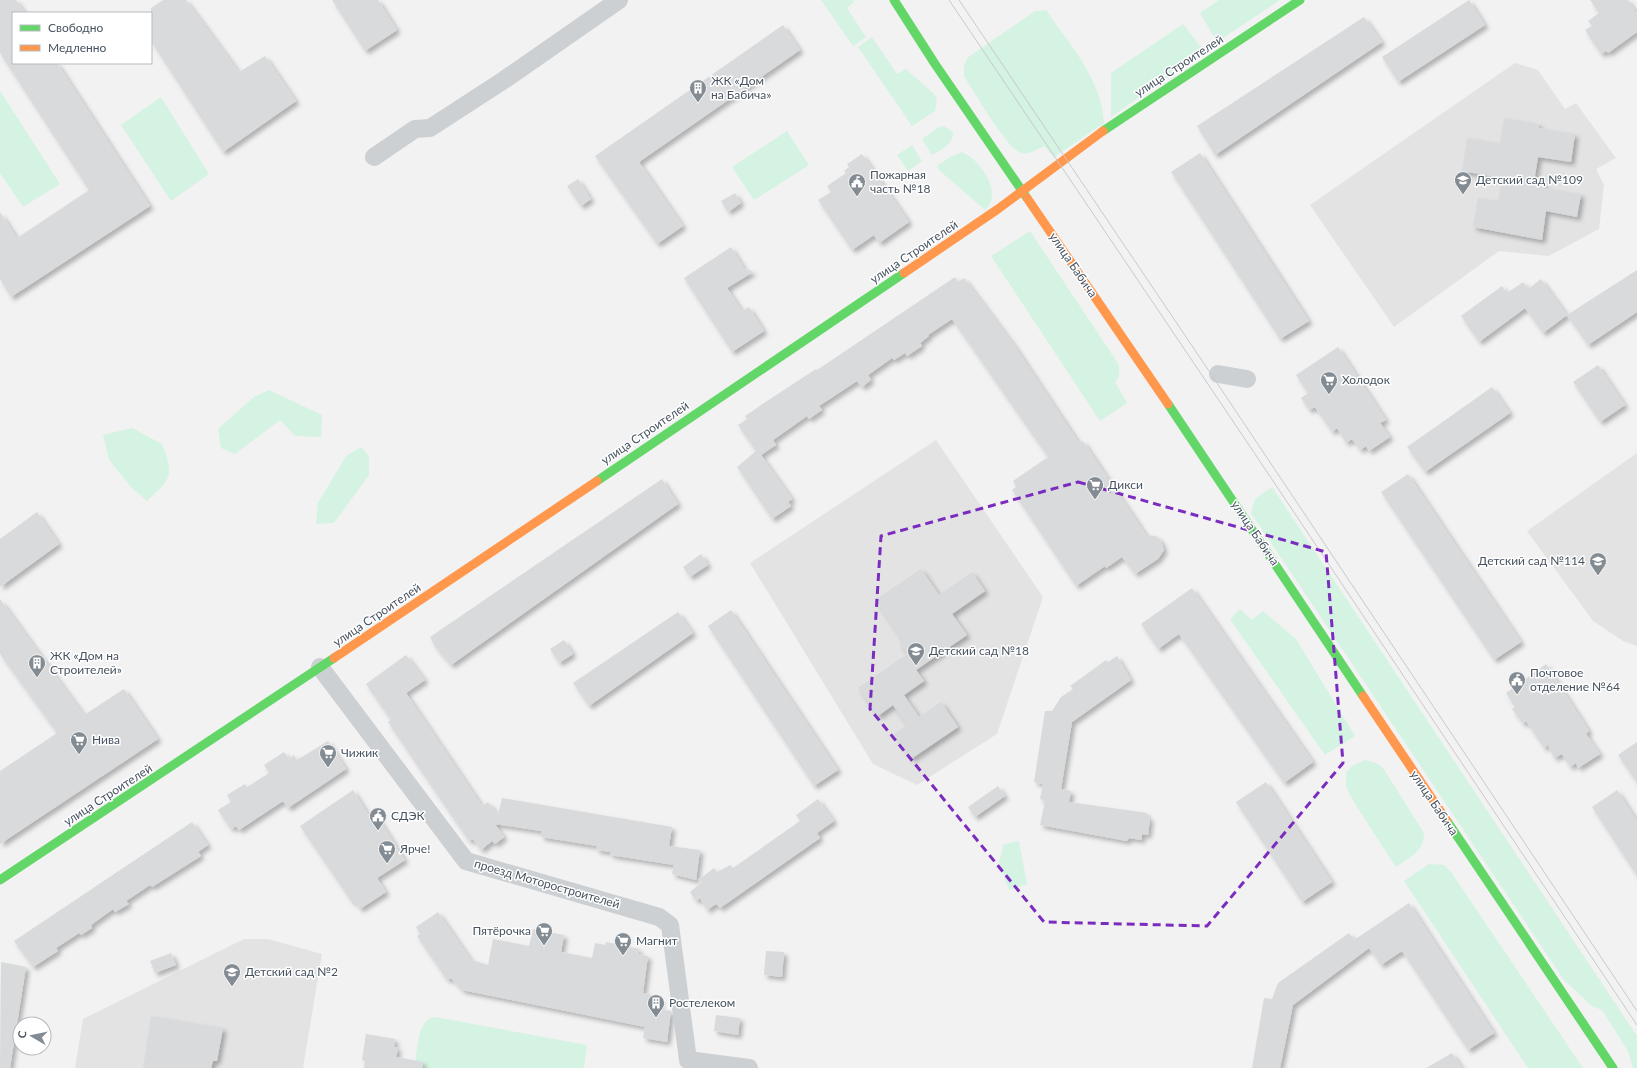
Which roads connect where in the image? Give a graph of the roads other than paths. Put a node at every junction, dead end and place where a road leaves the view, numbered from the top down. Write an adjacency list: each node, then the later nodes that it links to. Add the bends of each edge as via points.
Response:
1 (619, 0): 4 (street, via 430,128 415,129)
2 (894, 0): 5 (street, улица Бабича)
3 (1300, 0): 5 (street, улица Строителей, via 1109,126)
4 (374, 157)
5 (1022, 191): 8 (street, улица Строителей); 11 (street, улица Бабича, via 1205,458)
6 (1218, 374): 7 (street)
7 (1247, 379)
8 (320, 667): 9 (street, улица Строителей); 10 (street, проезд Моторостроителей, via 466,861 659,917 670,926 688,1060)
9 (0, 880)
10 (749, 1068)
11 (1613, 1068)

